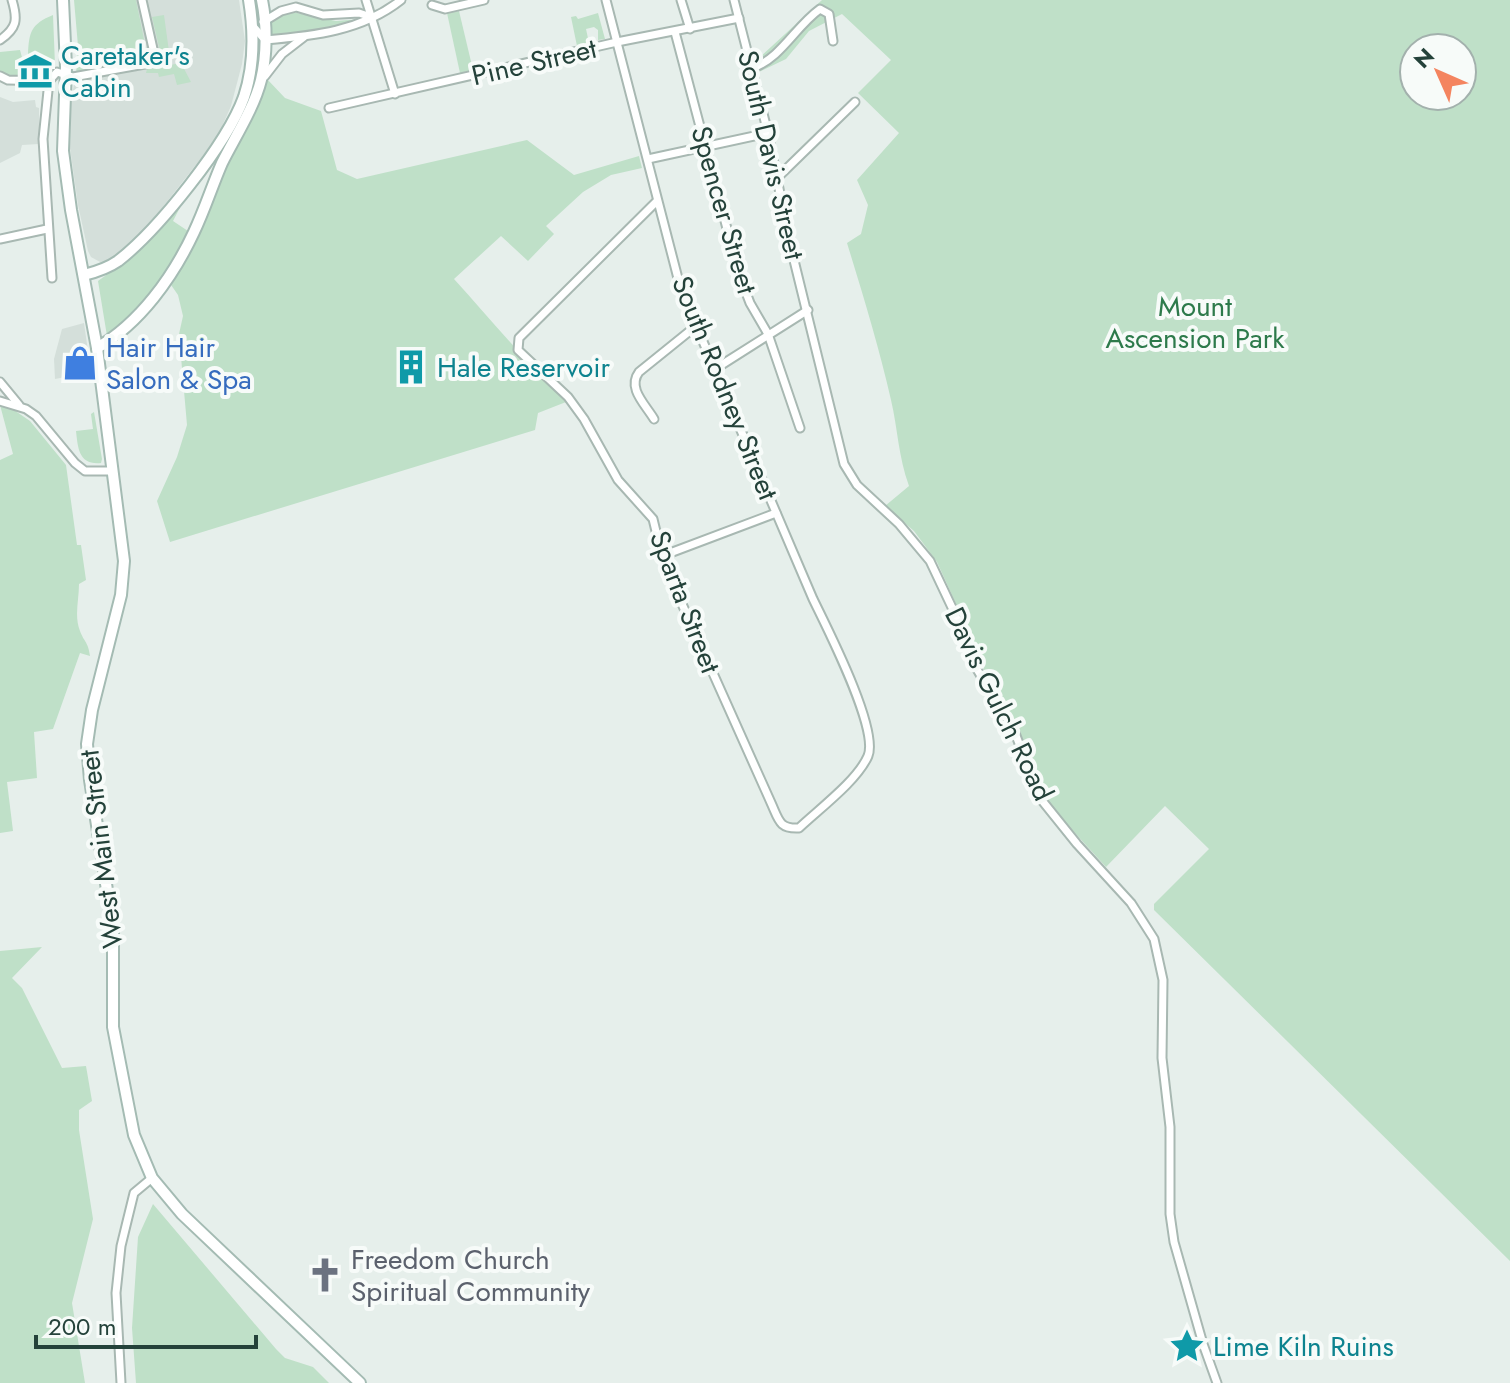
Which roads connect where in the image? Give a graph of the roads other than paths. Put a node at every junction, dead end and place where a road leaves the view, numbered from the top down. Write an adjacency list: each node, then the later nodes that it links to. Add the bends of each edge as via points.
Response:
1 (12, 0): 22 (street, via 15,27)
2 (63, 0): 27 (street, West Main Street)
3 (142, 0): 27 (street, via 156,62 73,77)
4 (249, 0): 19 (street)
5 (262, 0): 17 (street)
6 (287, 0): 14 (street)
7 (366, 0): 15 (street)
8 (401, 0): 15 (street)
9 (484, 0): 13 (street, via 445,9)
10 (606, 0): 25 (street, South Rodney Street)
11 (681, 0): 18 (street)
12 (734, 0): 16 (street, South Davis Street)
13 (432, 5)
14 (296, 7): 15 (street, via 323,15); 17 (street)
15 (371, 17): 21 (street); 31 (street)
16 (739, 18): 18 (street, Pine Street); 26 (street, South Davis Street)
17 (265, 19): 19 (street); 23 (street)
18 (690, 29): 20 (street, Pine Street)
19 (253, 30): 23 (street); 41 (street, via 244,96 211,153 151,229 117,261)
20 (675, 32): 25 (street, Pine Street); 35 (street, Spencer Street)
21 (305, 37): 23 (street); 30 (street, via 282,54)
22 (0, 40)
23 (265, 40): 30 (street)
24 (833, 41): 26 (street, via 829,14 820,9 767,63)
25 (617, 42): 31 (street, Pine Street); 36 (street, South Rodney Street)
26 (753, 68): 34 (street, South Davis Street)
27 (66, 73): 29 (street, via 57,72); 41 (street, West Main Street, via 63,151)
28 (0, 76): 29 (street)
29 (46, 81): 39 (street)
30 (261, 81): 46 (street, via 171,273 132,323)
31 (395, 94): 33 (street, Pine Street)
32 (855, 102): 37 (street)
33 (329, 108)
34 (768, 133): 35 (street); 37 (street, South Davis Street)
35 (705, 145): 36 (street); 45 (street, Spencer Street, via 739,274)
36 (648, 159): 38 (street, South Rodney Street)
37 (777, 178): 43 (street, South Davis Street)
38 (657, 201): 44 (street, South Rodney Street); 55 (street, Sparta Street, via 519,338 518,350 584,419 618,480 653,519)
39 (47, 229): 40 (street); 42 (street)
40 (0, 239)
41 (84, 275): 46 (street, West Main Street)
42 (52, 278)
43 (808, 310): 45 (street); 60 (street, Davis Gulch Road, via 847,470 930,561 975,666 1015,733 1040,798 1131,903 1154,939 1163,991 1170,1214)
44 (696, 326): 47 (street, South Rodney Street); 51 (street, via 633,379)
45 (768, 334): 47 (street); 52 (street, Spencer Street)
46 (97, 348): 53 (street, West Main Street)
47 (715, 369): 54 (street, South Rodney Street)
48 (0, 382): 50 (street)
49 (0, 401): 50 (street)
50 (20, 407): 53 (street, via 44,424 85,471)
51 (654, 419)
52 (800, 428)
53 (112, 471): 57 (street, West Main Street, via 123,584 92,710 87,756 113,929 113,1027 130,1122)
54 (776, 513): 55 (street); 56 (street, South Rodney Street, via 872,741 864,765 799,828)
55 (662, 556): 56 (street, Sparta Street, via 730,716)
56 (787, 828)
57 (152, 1178): 58 (street, via 134,1193 121,1246 116,1293); 59 (street, West Main Street, via 200,1233)
58 (121, 1383)
59 (360, 1383)
60 (1217, 1383)

